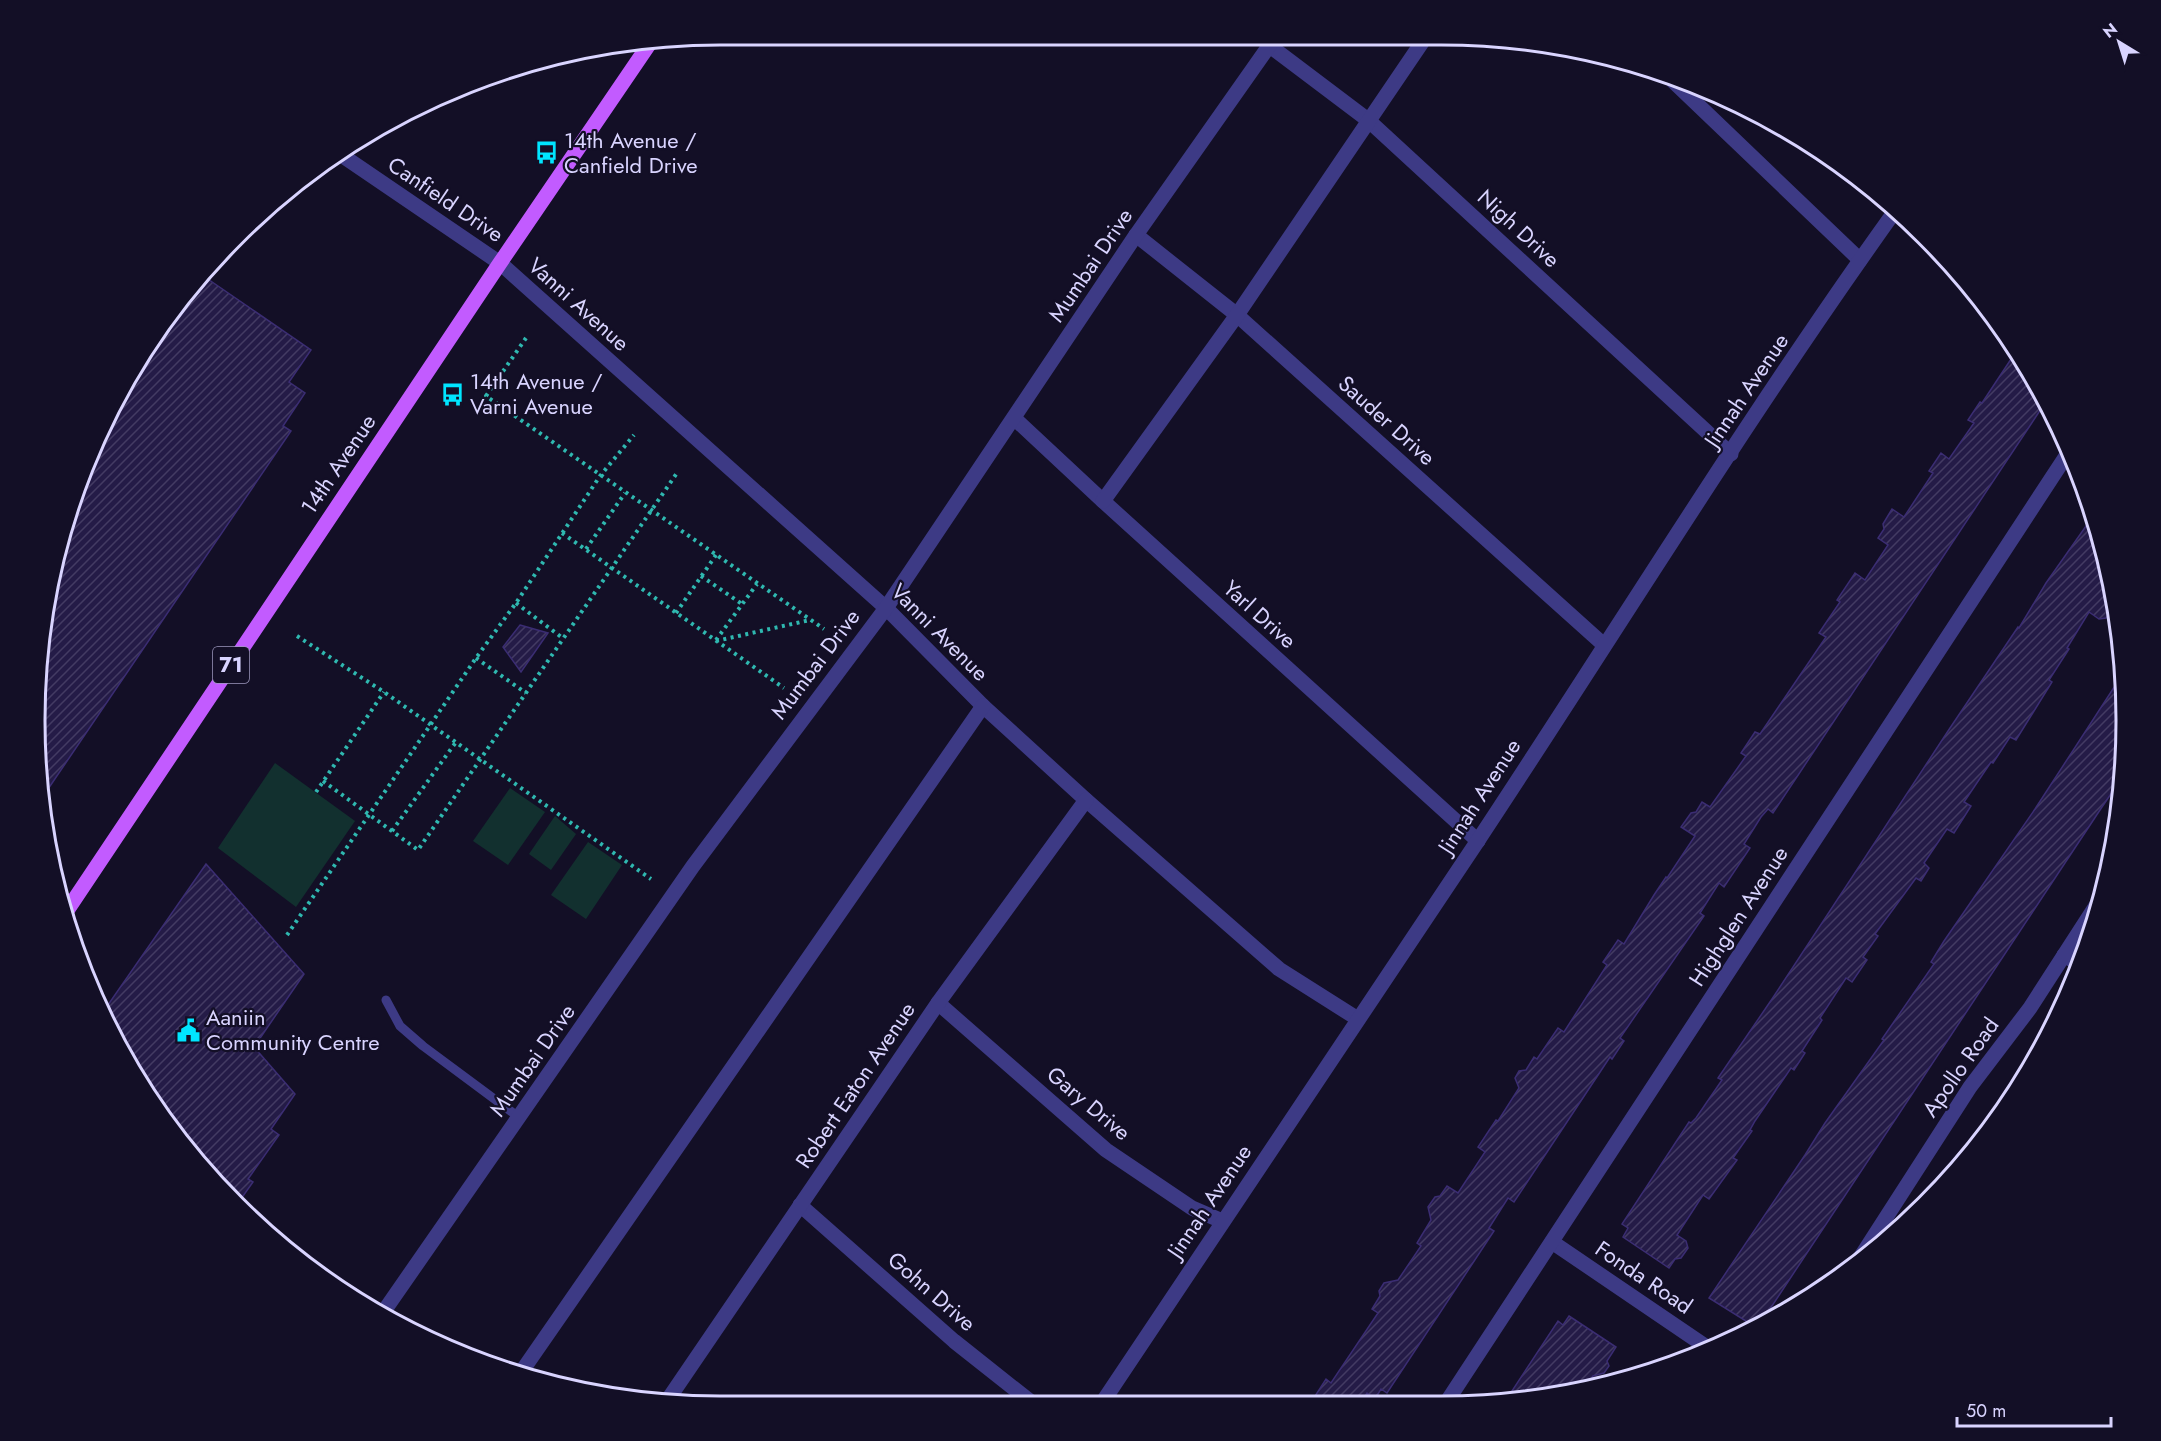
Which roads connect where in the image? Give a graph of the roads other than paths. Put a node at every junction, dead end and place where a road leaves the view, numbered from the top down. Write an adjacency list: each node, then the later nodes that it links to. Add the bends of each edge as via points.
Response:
1 (1270, 45): 9 (street, Mumbai Drive)
2 (1278, 45): 6 (street, Nigh Drive)
3 (1420, 45): 6 (street)
4 (646, 49): 11 (main road, 14th Avenue / 71)
5 (1682, 90): 10 (street)
6 (1368, 120): 12 (street); 14 (street, Nigh Drive)
7 (346, 158): 11 (street, Canfield Drive)
8 (1891, 217): 10 (street, Jinnah Avenue)
9 (1136, 235): 12 (street, Sauder Drive); 13 (street, Mumbai Drive)
10 (1860, 260): 14 (street, Jinnah Avenue)
11 (500, 263): 17 (street, Vanni Avenue); 22 (main road, 14th Avenue / 71)
12 (1237, 315): 16 (street); 18 (street, Sauder Drive)
13 (1014, 418): 16 (street, Yarl Drive); 17 (street, Mumbai Drive)
14 (1731, 454): 18 (street, Jinnah Avenue)
15 (2064, 459): 33 (street, Highglen Avenue)
16 (1103, 501): 21 (street, Yarl Drive)
17 (886, 608): 19 (street, Vanni Avenue); 29 (street, Mumbai Drive, via 693,866)
18 (1604, 645): 21 (street, Jinnah Avenue)
19 (983, 706): 20 (street, Vanni Avenue); 36 (street)
20 (1086, 800): 27 (street, Robert Eaton Avenue); 28 (street, Vanni Avenue, via 1279,969)
21 (1478, 841): 28 (street, Jinnah Avenue)
22 (71, 905)
23 (2084, 924): 24 (street, Apollo Road)
24 (2064, 955): 25 (street); 32 (street, Apollo Road, via 1970,1088)
25 (2072, 960)
26 (386, 1000): 29 (lane, via 400,1026 421,1045)
27 (938, 1003): 30 (street, Robert Eaton Avenue); 31 (street, Gary Drive, via 1106,1150 1192,1208)
28 (1358, 1019): 31 (street, Jinnah Avenue)
29 (520, 1118): 34 (street, Mumbai Drive)
30 (800, 1205): 37 (street, Robert Eaton Avenue); 38 (street, Gohn Drive)
31 (1222, 1221): 39 (street, Jinnah Avenue)
32 (1872, 1240)
33 (1552, 1242): 35 (street, Fonda Road); 40 (street, Highglen Avenue)
34 (386, 1308)
35 (1702, 1344)
36 (525, 1367)
37 (671, 1394)
38 (1022, 1396)
39 (1107, 1396)
40 (1451, 1396)

